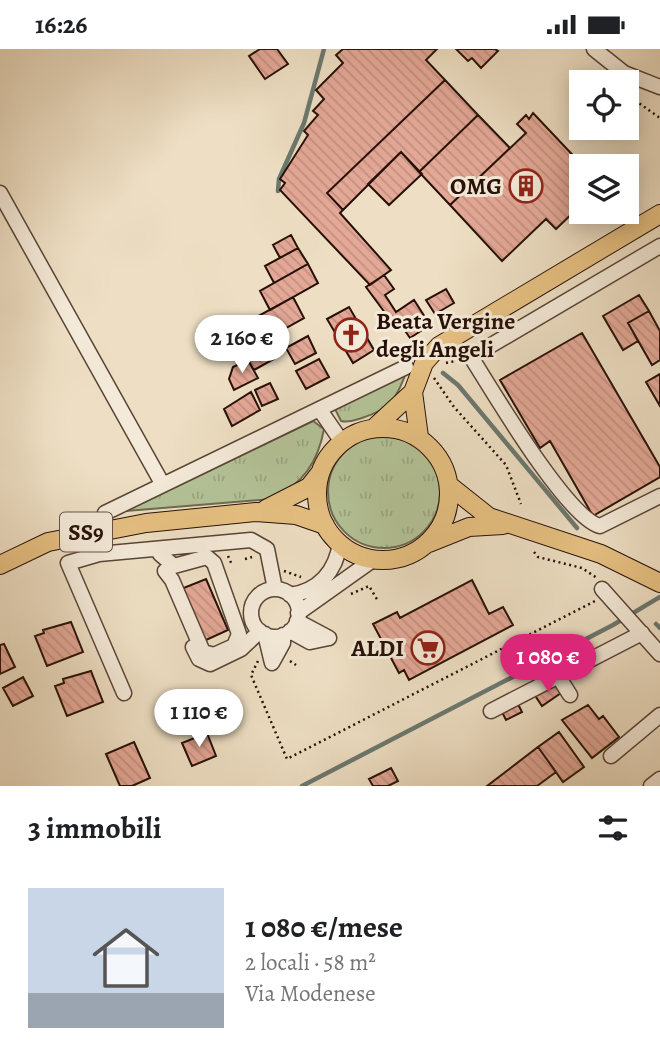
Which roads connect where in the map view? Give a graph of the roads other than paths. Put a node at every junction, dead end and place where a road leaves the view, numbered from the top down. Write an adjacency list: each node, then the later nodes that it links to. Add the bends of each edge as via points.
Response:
1 (594, 49): 2 (street, via 624,73)
2 (660, 87)
3 (0, 193): 13 (street)
4 (660, 214): 6 (main road, via 447,340)
5 (660, 246): 15 (street, via 471,357 535,457 588,521 600,526 611,523)
6 (428, 364): 7 (main road); 8 (street)
7 (413, 392): 9 (main road); 10 (main road)
8 (320, 410): 11 (street); 13 (street)
9 (374, 428): 10 (main road, via 397,429); 11 (main road)
10 (419, 437): 14 (main road, via 440,458)
11 (342, 442): 12 (main road)
12 (321, 472): 16 (main road, via 292,498); 18 (main road, via 317,493)
13 (163, 485): 17 (street)
14 (450, 486): 19 (main road, via 489,517); 20 (main road, via 446,517)
15 (660, 496)
16 (256, 512): 18 (main road, via 296,515); 24 (main road, SS9, via 69,536)
17 (105, 513)
18 (325, 525): 21 (main road)
19 (514, 526): 20 (main road, via 469,527); 26 (main road, via 595,551)
20 (429, 543): 23 (main road, via 397,559)
21 (340, 544): 23 (main road); 29 (street, via 338,559 322,581)
22 (159, 551): 25 (street); 25 (street, via 174,566 207,558 214,563 239,634 234,646 214,655 203,652); 27 (street, via 259,542 271,558); 35 (street, via 99,554 68,563)
23 (374, 559): 30 (street)
24 (0, 565)
25 (165, 571): 32 (street, via 190,642 204,664 241,649)
26 (657, 581)
27 (275, 589): 29 (street); 32 (street, via 258,595 251,609)
28 (602, 589): 31 (street)
29 (290, 595): 30 (street, via 296,603)
30 (292, 625): 32 (street); 32 (street, via 272,663)
31 (640, 630): 33 (street); 34 (street)
32 (262, 633)
33 (660, 655)
34 (558, 676): 36 (street); 37 (street)
35 (124, 693)
36 (570, 695)
37 (491, 711)
38 (660, 715): 39 (street)
39 (611, 756)
40 (660, 779): 41 (street)
41 (651, 786)

